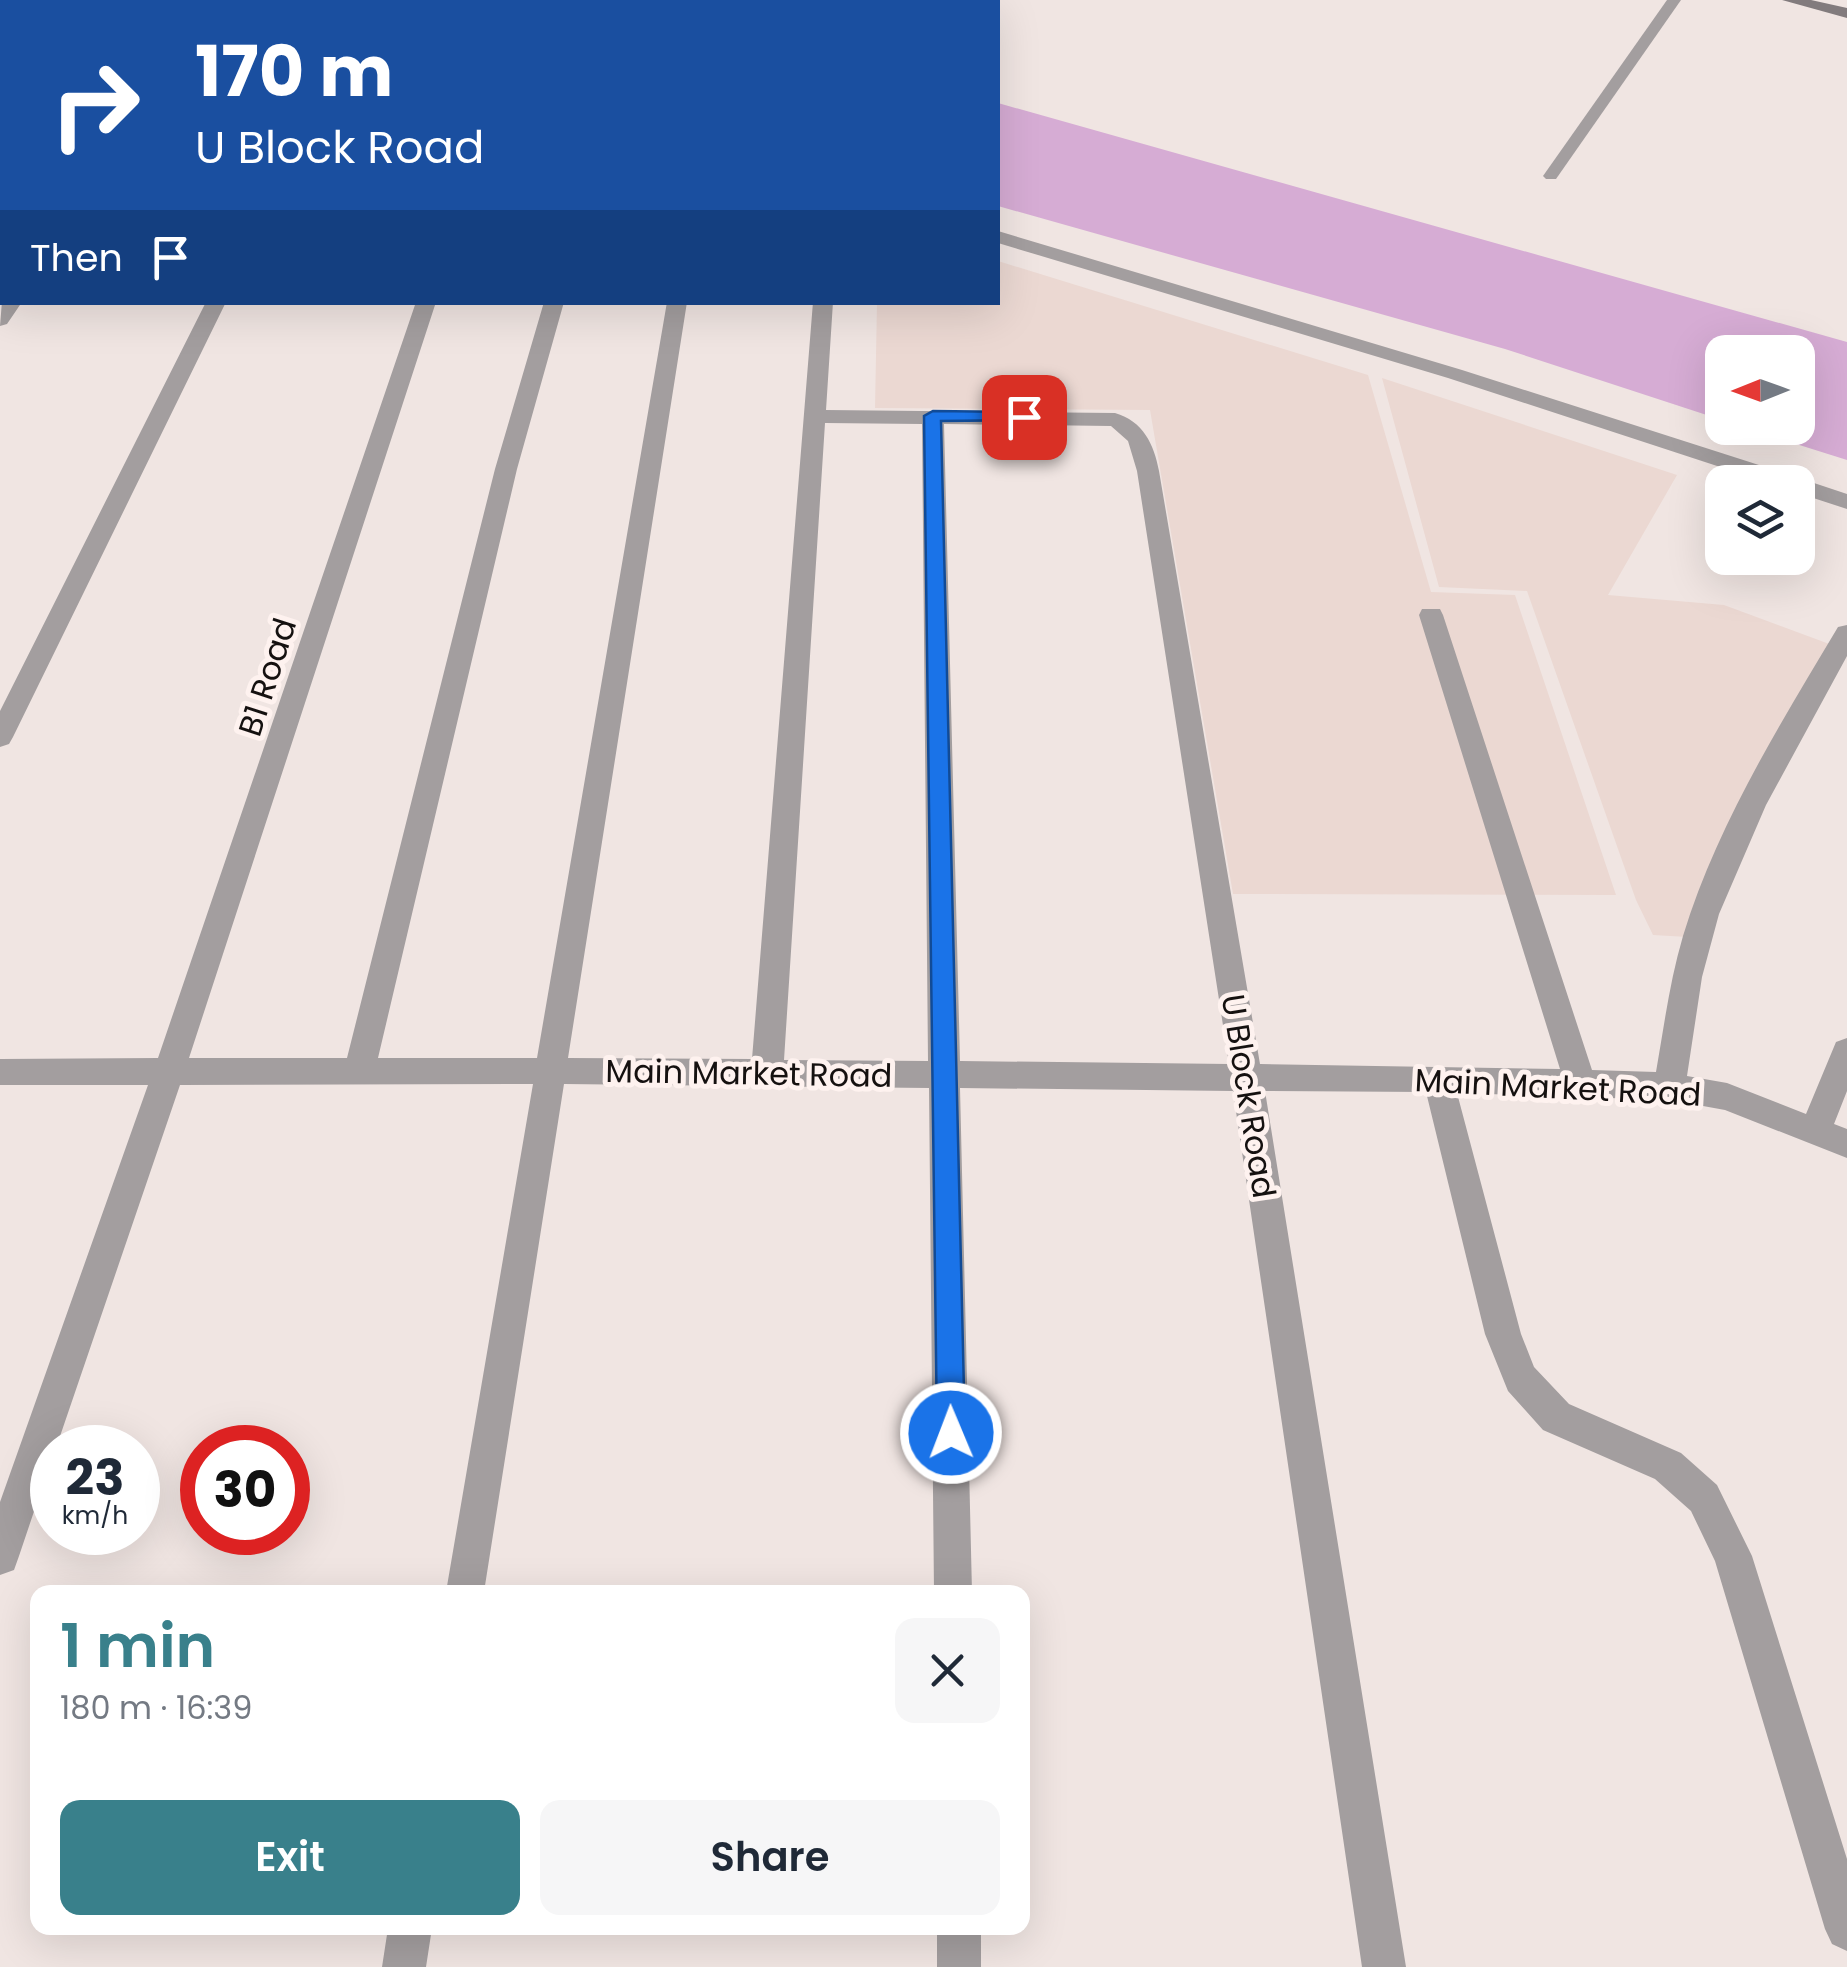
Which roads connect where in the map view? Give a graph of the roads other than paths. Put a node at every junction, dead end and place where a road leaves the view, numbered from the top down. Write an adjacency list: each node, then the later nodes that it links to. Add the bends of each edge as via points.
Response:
1 (1674, 0): 4 (lane)
2 (1790, 0): 3 (street)
3 (1847, 13)
4 (1551, 176)
5 (1000, 238): 13 (street)
6 (215, 305): 18 (street)
7 (425, 305): 22 (street, B1 Road)
8 (553, 305): 23 (street, via 506,468)
9 (677, 305): 20 (street)
10 (823, 305): 11 (street)
11 (817, 416): 12 (street, U Block Road); 24 (street)
12 (933, 416): 25 (street); 26 (street, U Block Road, via 1115,420 1139,436)
13 (1736, 465)
14 (1815, 492): 15 (street)
15 (1847, 502)
16 (1431, 614): 28 (street)
17 (1847, 634): 29 (street, via 1767,772 1705,914 1687,976)
18 (0, 737)
19 (1847, 1051): 30 (street)
20 (549, 1071): 23 (street, Main Market Road); 24 (street, Main Market Road); 33 (street)
21 (0, 1072): 22 (street, Main Market Road)
22 (169, 1072): 23 (street, Main Market Road); 32 (street, B1 Road)
23 (359, 1072)
24 (767, 1073): 25 (street, Main Market Road)
25 (945, 1075): 26 (street, Main Market Road); 34 (street)
26 (1247, 1077): 27 (street, Main Market Road); 40 (street, U Block Road)
27 (1438, 1078): 28 (street, Main Market Road); 35 (street, via 1502,1334 1521,1379 1556,1417 1668,1466 1704,1498 1733,1556)
28 (1580, 1083): 29 (street, Main Market Road)
29 (1670, 1086): 30 (street, Main Market Road, via 1727,1097)
30 (1816, 1129): 31 (street, Main Market Road)
31 (1847, 1144)
32 (0, 1556)
33 (465, 1585)
34 (953, 1585)
35 (1847, 1929)
36 (409, 1935): 38 (street)
37 (958, 1935): 39 (street)
38 (404, 1967)
39 (959, 1967)
40 (1384, 1967)

